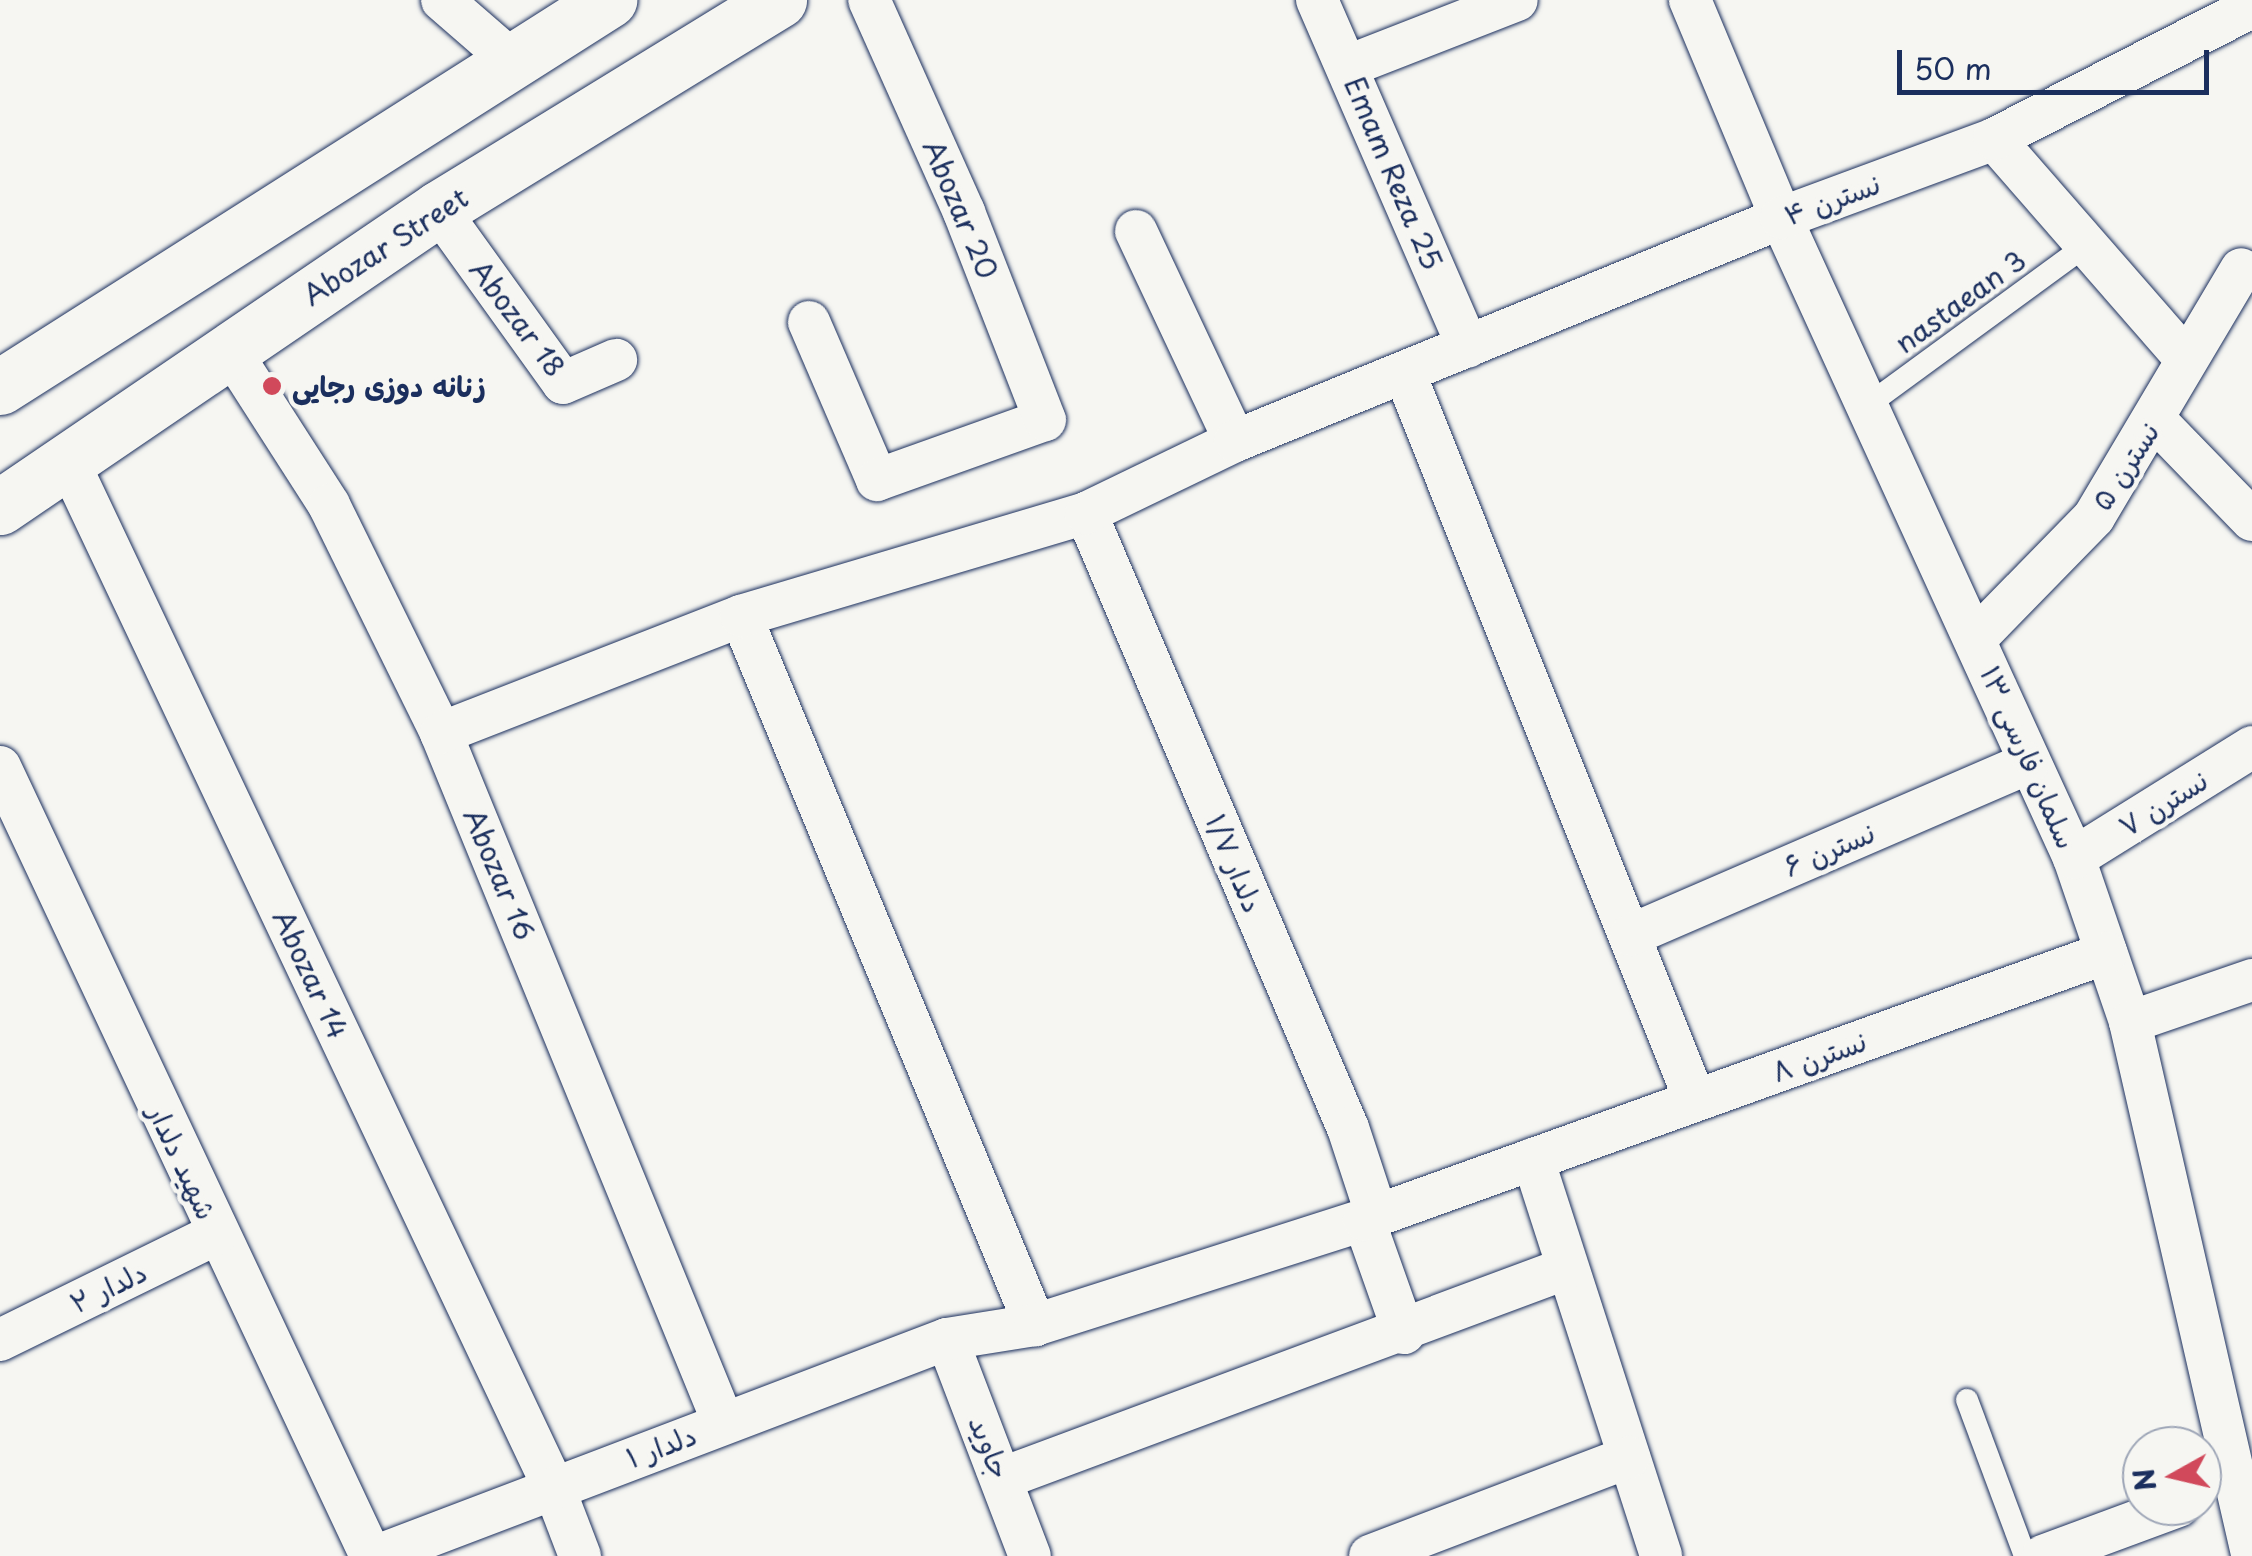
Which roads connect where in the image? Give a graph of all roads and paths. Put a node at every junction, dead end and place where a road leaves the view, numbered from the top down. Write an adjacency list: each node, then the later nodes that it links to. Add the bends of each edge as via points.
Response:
1 (442, 0): 9 (street)
2 (608, 0): 9 (main road)
3 (779, 0): 12 (main road, Abozar Street)
4 (869, 0): 17 (street, Abozar 20, via 964,212 1046,420 877,480)
5 (1318, 0): 10 (street, Emam Reza 25)
6 (1516, 0): 10 (street)
7 (1690, 0): 13 (street, ۱۳ سلمان فارسی)
8 (2252, 8): 11 (street, نسترن ۴)
9 (510, 58): 23 (main road)
10 (1348, 66): 18 (street, Emam Reza 25)
11 (1994, 139): 13 (street, نسترن ۴); 15 (street)
12 (438, 209): 19 (main road, Abozar Street); 21 (street, Abozar 18, via 563,384)
13 (1780, 218): 18 (street, نسترن ۴); 24 (street, ۱۳ سلمان فارسی)
14 (1136, 231): 26 (street)
15 (2087, 245): 20 (street); 24 (lane, nastaean 3)
16 (2240, 269): 20 (street, نسترن ۵)
17 (809, 322)
18 (1468, 347): 22 (street, نسترن ۴)
19 (229, 349): 27 (main road, Abozar Street); 33 (street, Abozar 16, via 329,505)
20 (2186, 358): 25 (street, نسترن ۵)
21 (616, 360)
22 (1405, 374): 26 (street, نسترن ۴); 38 (street)
23 (0, 387)
24 (1868, 405): 32 (street, ۱۳ سلمان فارسی)
25 (2156, 421): 30 (street); 32 (street, نسترن ۵, via 2094,518)
26 (1235, 440): 29 (street, نسترن ۴)
27 (68, 460): 28 (main road, Abozar Street); 56 (street, Abozar 14)
28 (0, 507)
29 (1086, 513): 31 (street, نسترن ۴); 44 (street, دلدار ۱/۷, via 1348,1128)
30 (2252, 520)
31 (741, 616): 33 (street, نسترن ۴); 47 (street)
32 (1976, 638): 35 (street, ۱۳ سلمان فارسی)
33 (440, 733): 52 (street, Abozar 16)
34 (2252, 747): 37 (street, نسترن ۷)
35 (2028, 763): 37 (street, ۱۳ سلمان فارسی); 38 (street, نسترن ۶)
36 (0, 767): 45 (street, شهید دلدار)
37 (2074, 858): 39 (street, ۱۳ سلمان فارسی)
38 (1631, 935): 42 (street)
39 (2106, 953): 41 (street, ۱۳ سلمان فارسی); 42 (street, نسترن ۸)
40 (2252, 980): 41 (street)
41 (2130, 1022): 53 (street, ۱۳ سلمان فارسی)
42 (1694, 1100): 43 (street, نسترن ۸)
43 (1533, 1159): 44 (street, نسترن ۸); 46 (street)
44 (1371, 1218): 47 (street, دلدار ۱); 48 (street, دلدار ۱/۷)
45 (216, 1234): 50 (street, دلدار ۲); 60 (street, شهید دلدار)
46 (1567, 1268): 48 (street); 54 (street)
47 (1034, 1324): 49 (street, دلدار ۱)
48 (1404, 1333): 55 (street)
49 (947, 1339): 52 (street, دلدار ۱); 55 (street, جاوید)
50 (0, 1340)
51 (1967, 1400): 65 (lane)
52 (723, 1422): 56 (street, دلدار ۱)
53 (2207, 1426)
54 (1629, 1458): 63 (street); 64 (street)
55 (1003, 1478): 62 (street, جاوید)
56 (554, 1488): 60 (street, دلدار ۱); 61 (street, Abozar 14)
57 (2222, 1497): 59 (street, ۱۳ سلمان فارسی)
58 (2124, 1526): 66 (street)
59 (2252, 1554)
60 (374, 1556)
61 (580, 1556)
62 (1030, 1556)
63 (1370, 1556)
64 (1661, 1556)
65 (2026, 1556)
66 (2043, 1556)

